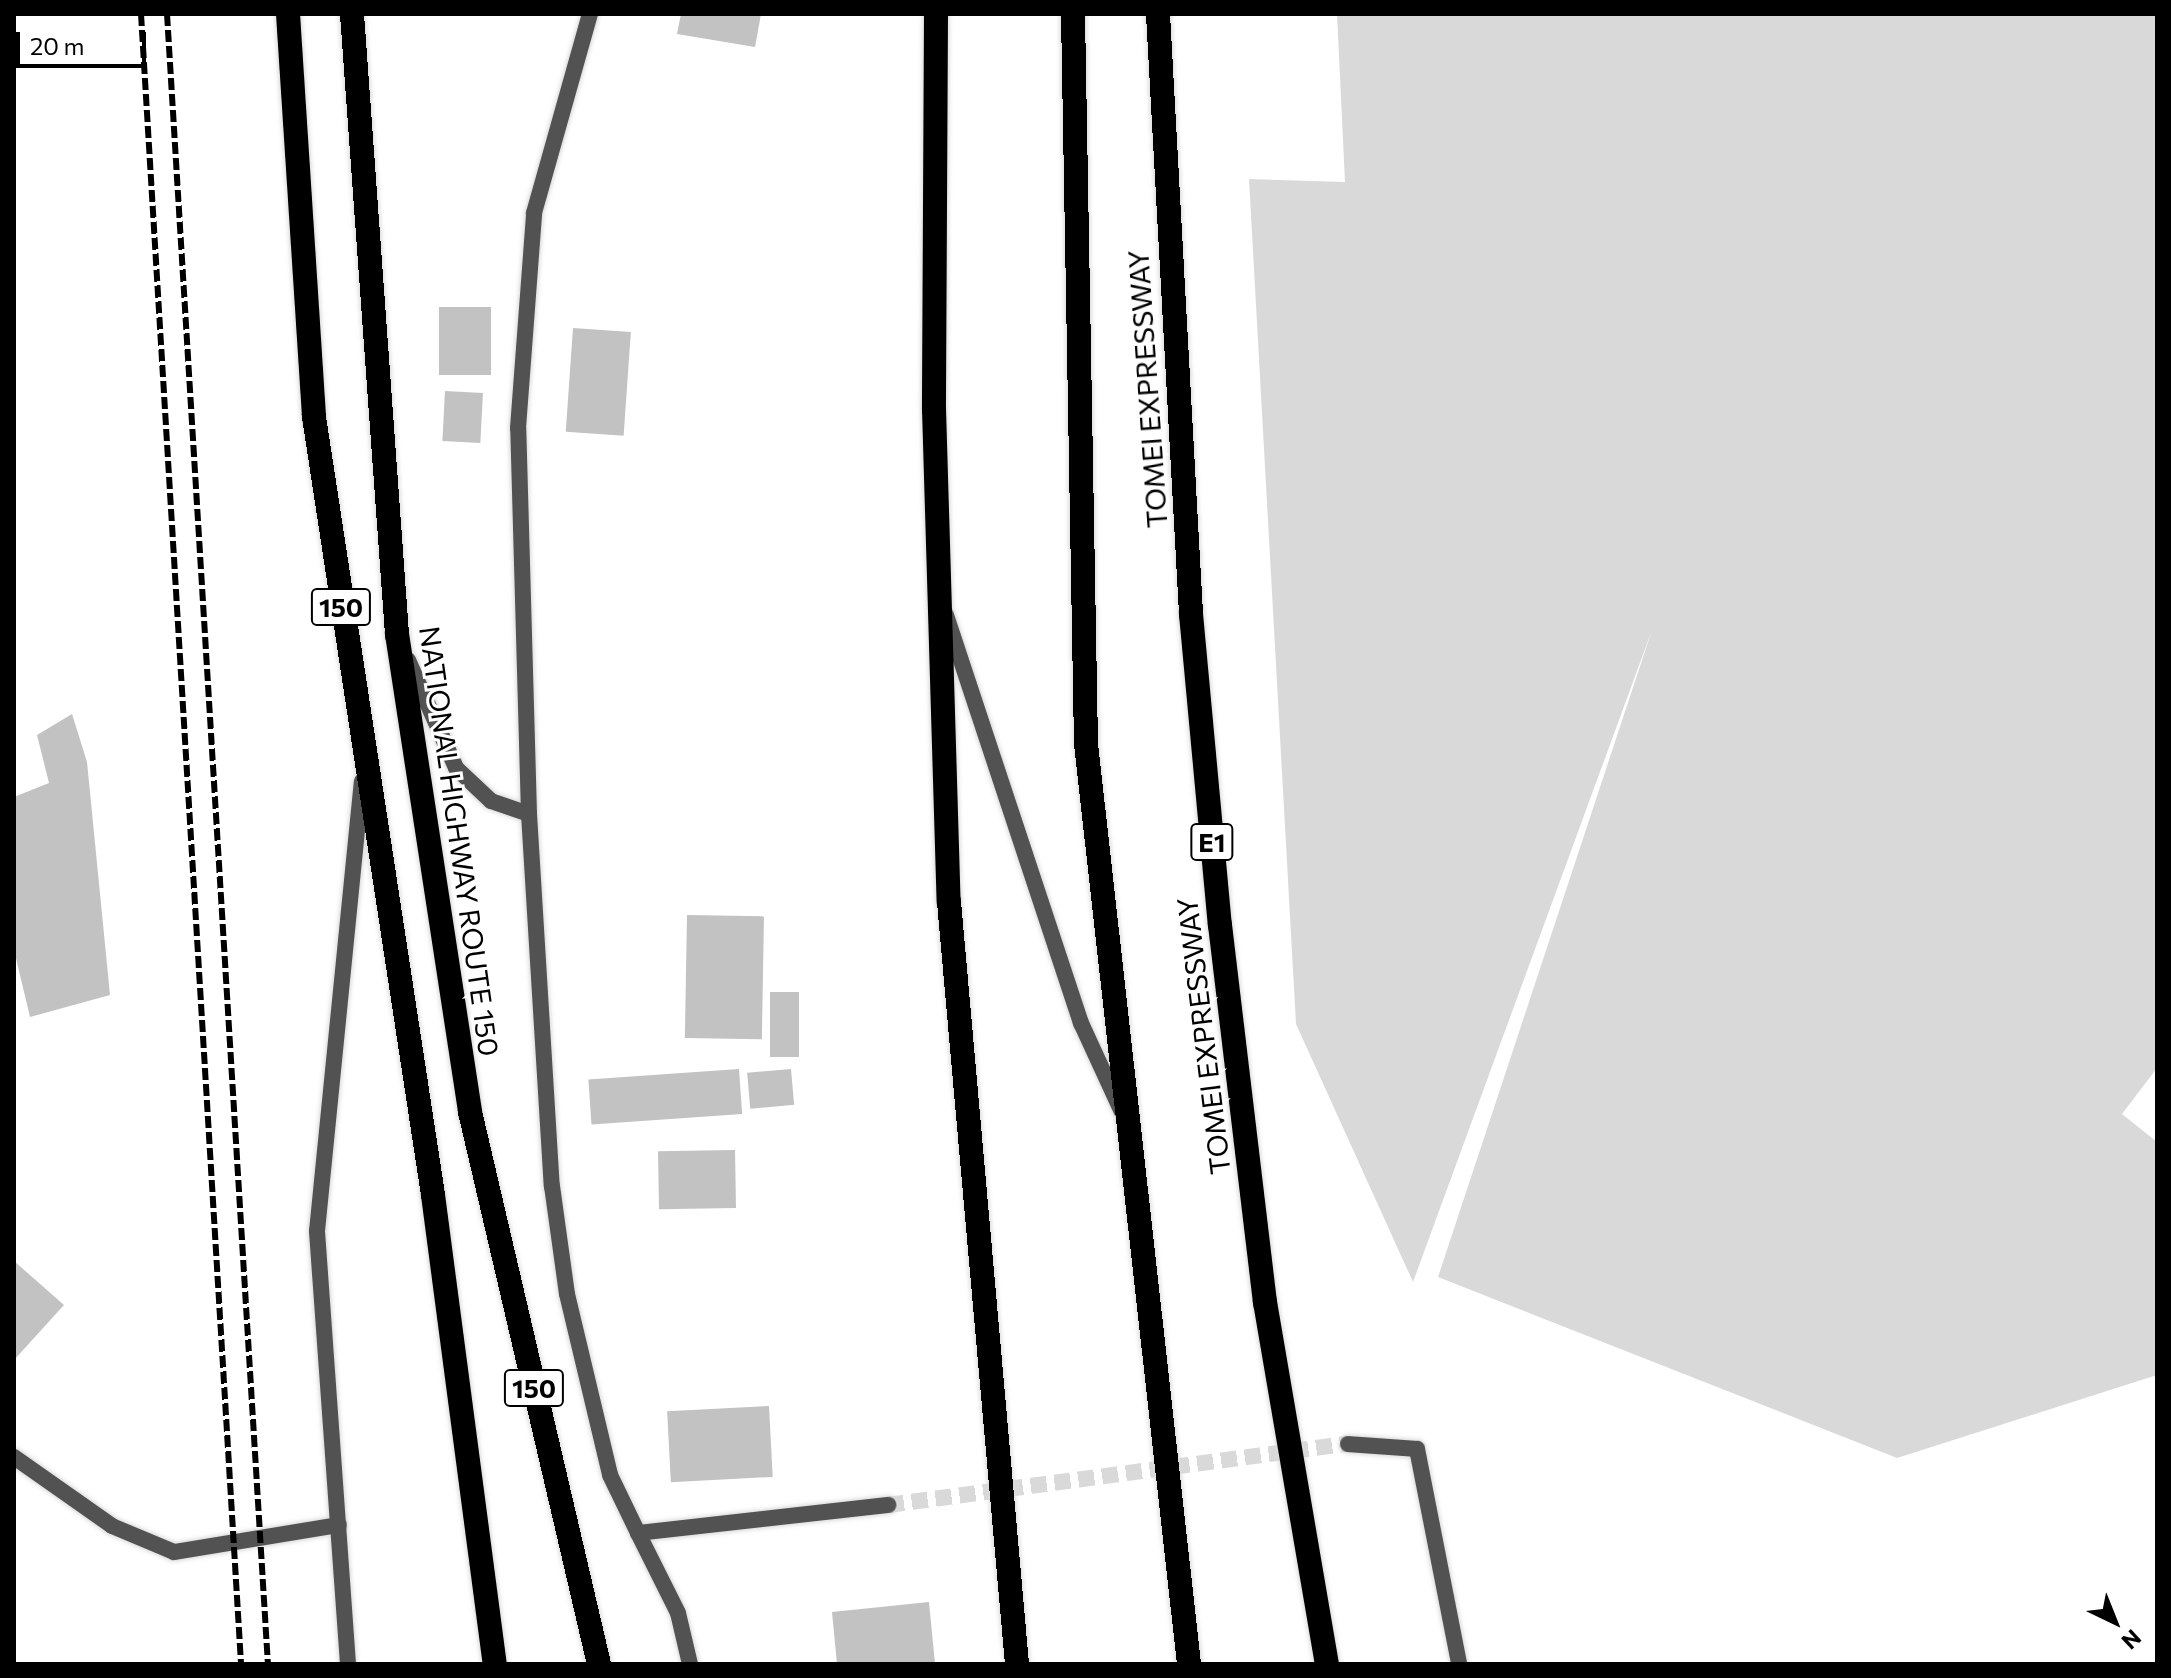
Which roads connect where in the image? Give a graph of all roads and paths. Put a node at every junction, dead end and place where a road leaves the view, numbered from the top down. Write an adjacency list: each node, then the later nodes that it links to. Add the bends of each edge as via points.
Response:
1 (288, 14): 9 (highway, 150, via 314,417)
2 (352, 14): 8 (highway, NATIONAL HIGHWAY ROUTE 150 / 150)
3 (590, 14): 10 (street, via 534,213 518,428)
4 (936, 14): 7 (highway)
5 (1073, 14): 11 (highway, via 1086,744)
6 (1158, 14): 23 (highway, TOMEI EXPRESSWAY / E1, via 1190,598 1220,925 1265,1302)
7 (941, 599): 11 (street, via 1081,1023); 21 (highway, via 949,902)
8 (397, 634): 10 (street, via 456,768 491,801); 19 (highway, NATIONAL HIGHWAY ROUTE 150 / 150, via 470,1112)
9 (364, 762): 15 (street, via 317,1231); 18 (highway, 150, via 433,1195)
10 (529, 814): 16 (street, via 552,1186 567,1294 610,1475)
11 (1122, 1111): 22 (highway)
12 (1348, 1444): 24 (street, via 1417,1449)
13 (14, 1457): 15 (street, via 112,1526 174,1552)
14 (888, 1505): 16 (street)
15 (339, 1525): 17 (street)
16 (638, 1533): 20 (street, via 678,1613)
17 (348, 1664)
18 (495, 1664)
19 (599, 1664)
20 (690, 1664)
21 (1017, 1664)
22 (1189, 1664)
23 (1327, 1664)
24 (1459, 1664)

